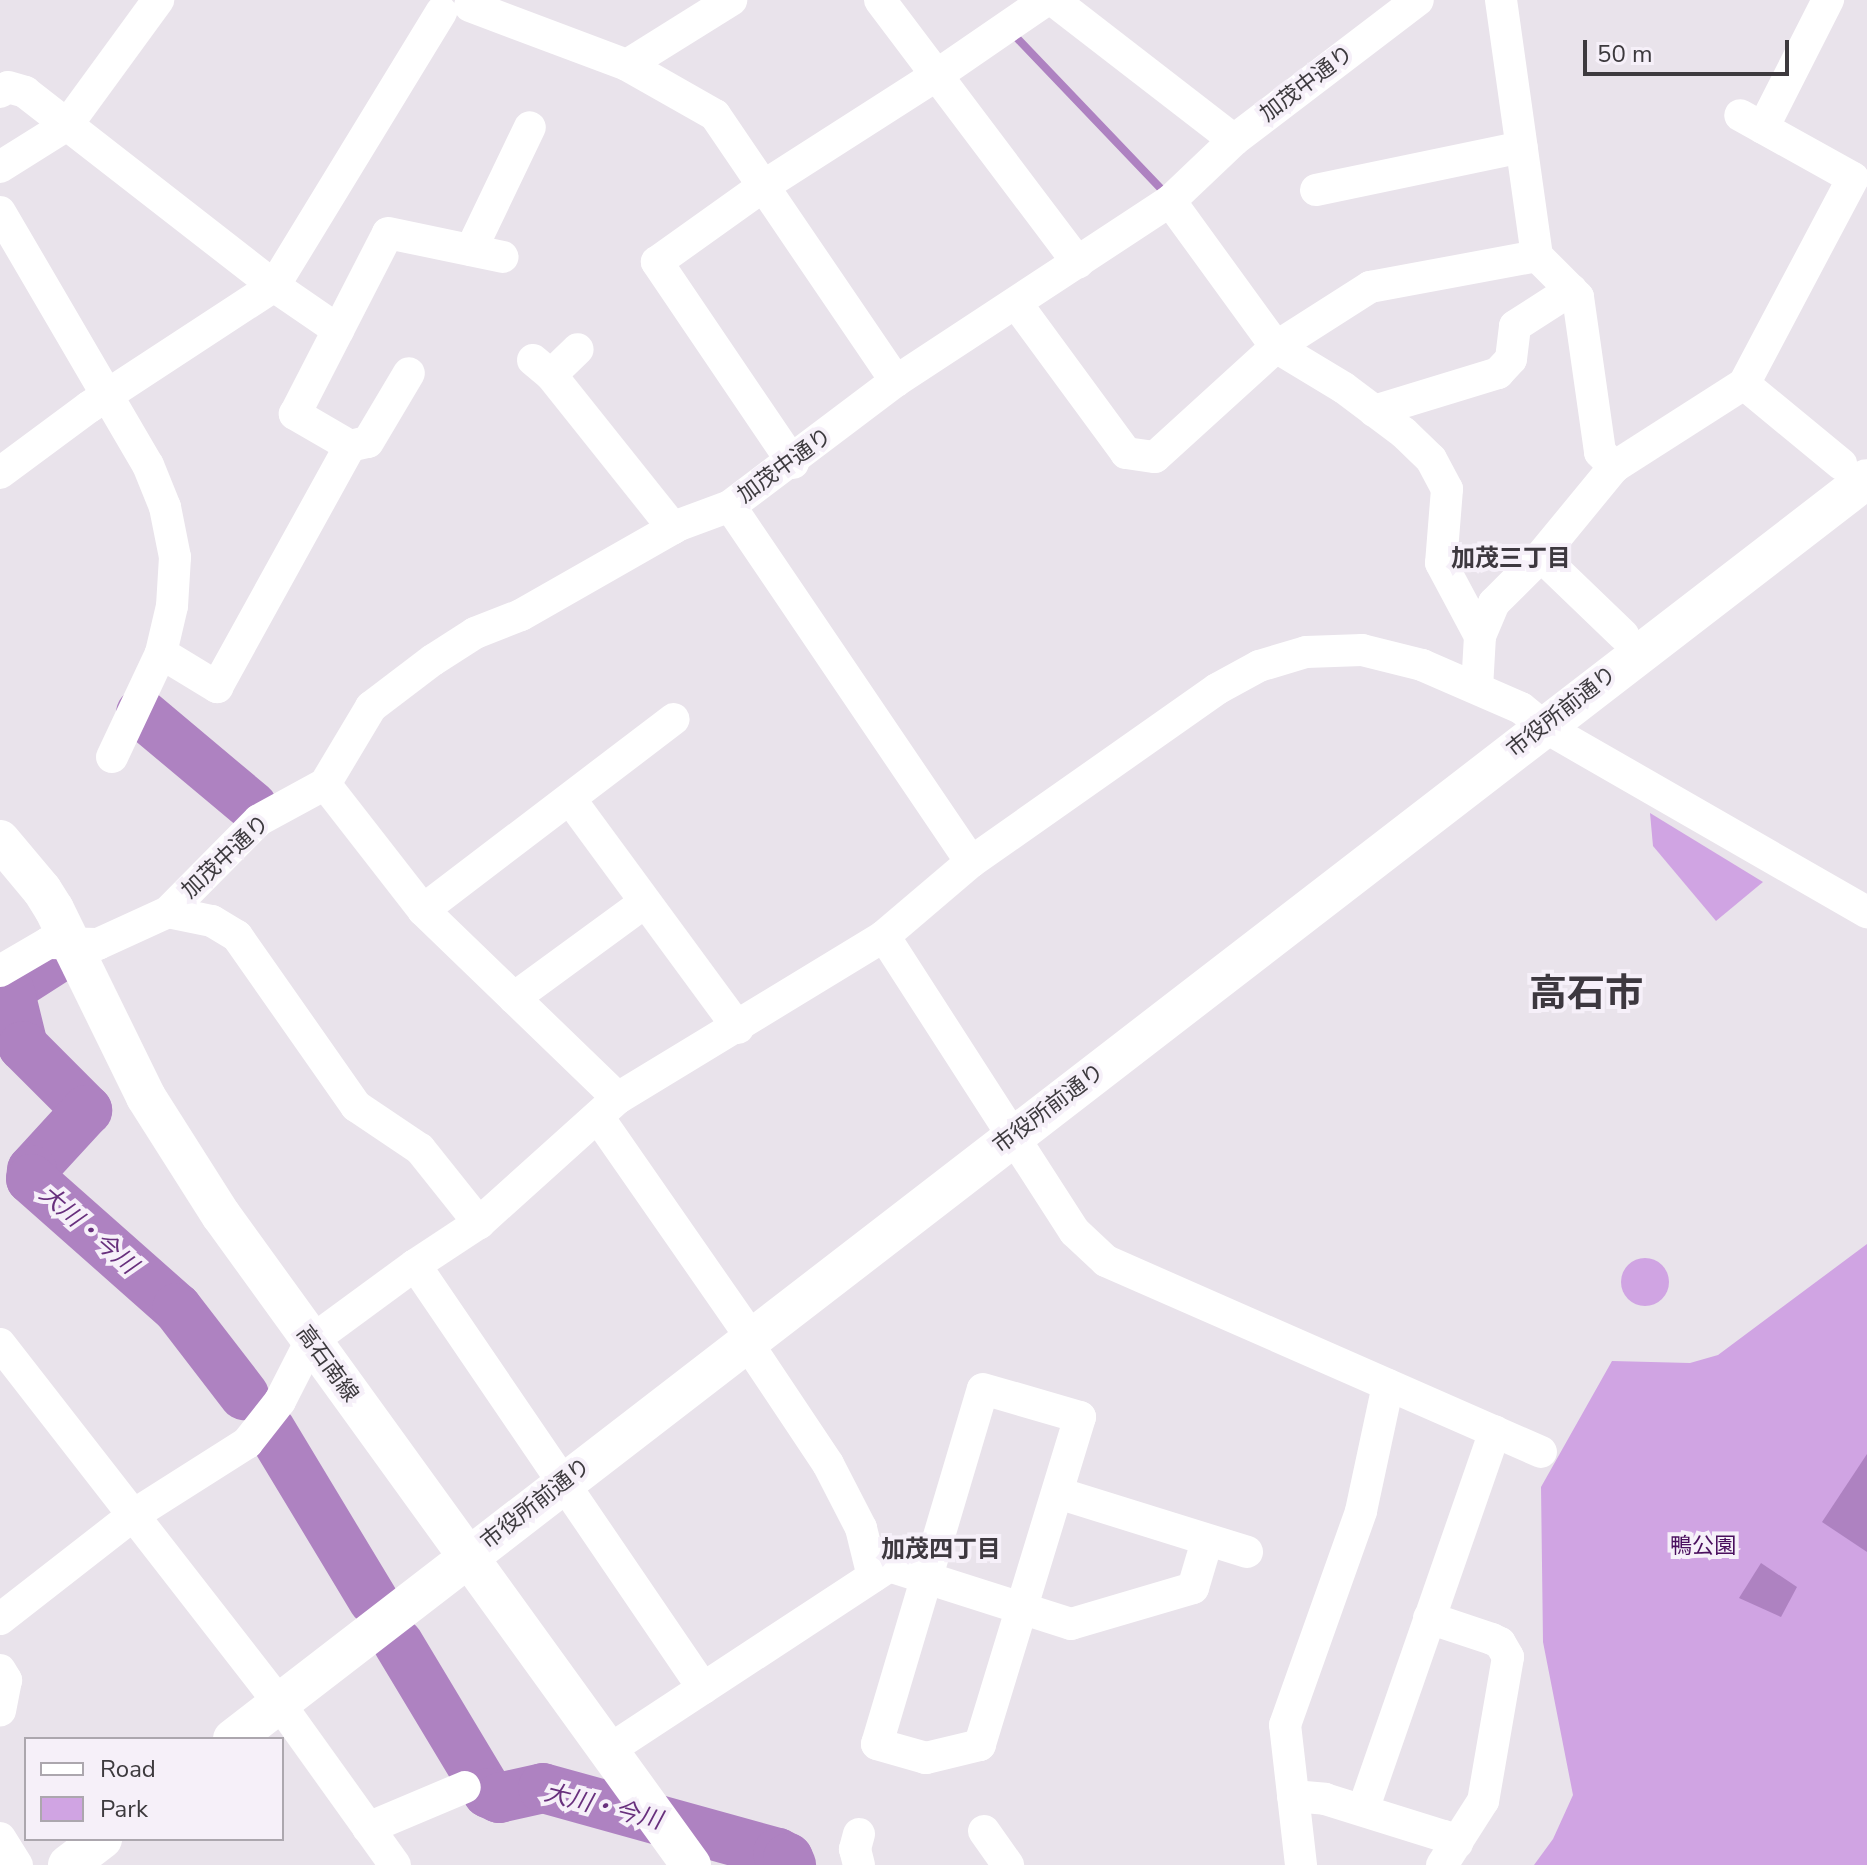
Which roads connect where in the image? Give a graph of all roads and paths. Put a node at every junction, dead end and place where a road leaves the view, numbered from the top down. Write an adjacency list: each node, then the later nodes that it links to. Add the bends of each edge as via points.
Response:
1 (158, 0): 13 (street)
2 (731, 0): 10 (street)
3 (880, 0): 11 (street)
4 (1046, 0): 11 (street)
5 (1053, 0): 15 (street)
6 (1418, 0): 15 (street, 加茂中通り)
7 (1501, 0): 16 (street)
8 (1828, 0): 34 (street, via 1752,121 1853,178)
9 (454, 4): 10 (street); 26 (street)
10 (627, 65): 18 (street, via 715,115)
11 (937, 75): 18 (street); 25 (street)
12 (0, 92): 13 (street, via 8,87 25,92)
13 (67, 125): 17 (street); 26 (street)
14 (530, 127): 22 (street)
15 (1234, 140): 20 (street, 加茂中通り)
16 (1522, 147): 19 (street); 23 (street)
17 (0, 167)
18 (765, 185): 33 (street); 38 (street, via 657,262)
19 (1316, 190)
20 (1170, 201): 25 (street, 加茂中通り); 30 (street)
21 (0, 212): 35 (street)
22 (471, 250): 24 (street); 29 (street, via 388,233)
23 (1537, 256): 27 (street); 30 (street, via 1370,287)
24 (503, 257)
25 (1078, 263): 28 (street, 加茂中通り)
26 (274, 286): 29 (street); 35 (street)
27 (1571, 290): 36 (street, via 1515,326 1511,359 1498,373); 39 (street, via 1578,297 1600,452)
28 (1016, 303): 30 (street, via 1126,453 1155,457); 33 (street, 加茂中通り)
29 (338, 330): 37 (street, via 295,414)
30 (1276, 347): 36 (street)
31 (578, 349): 43 (street, via 542,368)
32 (409, 373): 37 (street, via 368,442)
33 (896, 381): 38 (street, 加茂中通り)
34 (1744, 384): 39 (street); 40 (street)
35 (106, 397): 41 (street); 47 (street, via 148,465 165,507 175,557 172,606)
36 (1374, 411): 46 (street, via 1431,459 1447,489 1441,563)
37 (350, 446): 47 (street, via 217,687)
38 (793, 463): 42 (street, 加茂中通り)
39 (1614, 467): 44 (street)
40 (1854, 472): 50 (street, 市役所前通り)
41 (0, 473)
42 (730, 506): 43 (street, 加茂中通り); 55 (street)
43 (673, 528): 52 (street, 加茂中通り, via 433,660 371,707)
44 (1541, 556): 45 (street); 46 (street, via 1494,603)
45 (1623, 635)
46 (1480, 636): 48 (street)
47 (161, 653): 51 (street)
48 (1477, 688): 50 (street, via 1521,708); 55 (street, via 1422,665 1362,650 1306,652 1259,666 1217,689)
49 (674, 719): 53 (street)
50 (1543, 726): 59 (street); 66 (street, 市役所前通り, via 1294,924)
51 (112, 757)
52 (325, 784): 57 (street); 58 (street, 加茂中通り, via 259,820)
53 (570, 799): 56 (street); 57 (street)
54 (0, 840): 61 (street, 高石南線, via 42,890)
55 (971, 862): 60 (street)
56 (645, 902): 63 (street); 64 (street)
57 (423, 910): 63 (street)
58 (168, 912): 61 (street, 加茂中通り, via 98,944); 67 (street, via 212,921 237,936 356,1106 420,1149)
59 (1867, 912)
60 (884, 936): 64 (street); 66 (street)
61 (68, 941): 62 (street, 加茂中通り, via 48,943); 70 (street, 高石南線, via 146,1097)
62 (0, 971)
63 (514, 998): 65 (street)
64 (738, 1028): 65 (street)
65 (608, 1108): 67 (street); 69 (street)
66 (1015, 1134): 69 (street, 市役所前通り); 72 (street, via 1075,1232 1106,1261)
67 (479, 1223): 68 (street)
68 (415, 1265): 70 (street); 75 (street)
69 (748, 1339): 75 (street, 市役所前通り); 81 (street, via 828,1464 861,1528)
70 (310, 1342): 77 (street, via 280,1401 247,1443); 80 (street, 高石南線)
71 (0, 1344): 77 (street)
72 (1388, 1385): 73 (street); 93 (street, via 1361,1511 1285,1725)
73 (1495, 1431): 74 (street); 84 (street)
74 (1541, 1452)
75 (565, 1481): 80 (street, 市役所前通り); 87 (street)
76 (1058, 1493): 78 (street); 82 (street, via 1080,1417 983,1389); 83 (street)
77 (135, 1514): 85 (street); 88 (street)
78 (1207, 1541): 79 (street); 83 (street, via 1193,1588 1071,1624)
79 (1247, 1552)
80 (469, 1557): 88 (street, 市役所前通り); 91 (street, 高石南線)
81 (873, 1577): 82 (street, via 889,1566); 87 (street)
82 (926, 1578): 83 (street); 83 (street, via 877,1744 926,1758 980,1745)
83 (1023, 1609)
84 (1429, 1618): 94 (street); 99 (street, via 1492,1639 1508,1657 1483,1801)
85 (0, 1619)
86 (0, 1670): 89 (street, via 6,1680)
87 (703, 1688): 91 (street)
88 (279, 1703): 90 (street, 市役所前通り); 95 (street)
89 (0, 1710)
90 (236, 1737)
91 (609, 1750): 97 (street, 高石南線)
92 (465, 1787): 95 (street)
93 (1293, 1796): 94 (street); 103 (street)
94 (1363, 1810): 99 (street)
95 (368, 1828): 102 (street)
96 (0, 1838): 100 (street)
97 (673, 1839)
98 (99, 1841): 101 (street)
99 (1449, 1854)
100 (17, 1865)
101 (68, 1865)
102 (395, 1865)
103 (1301, 1865)

